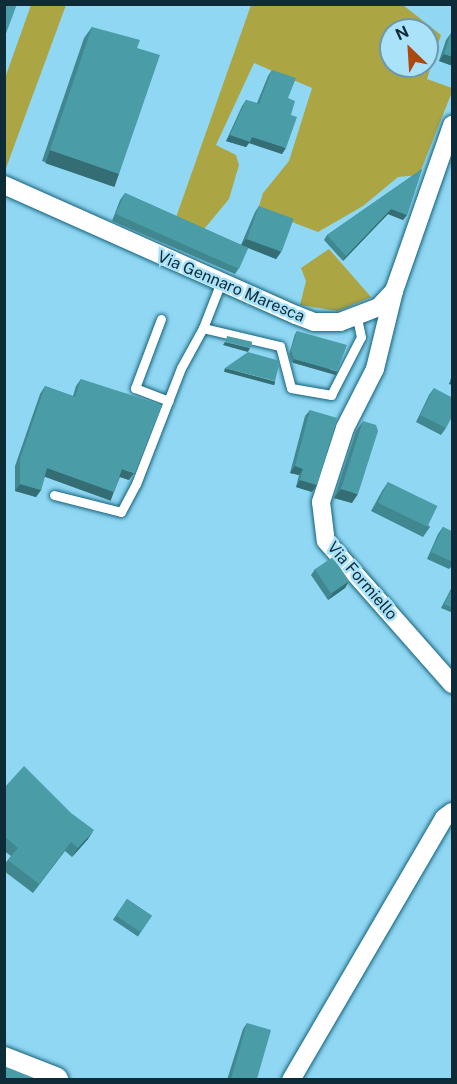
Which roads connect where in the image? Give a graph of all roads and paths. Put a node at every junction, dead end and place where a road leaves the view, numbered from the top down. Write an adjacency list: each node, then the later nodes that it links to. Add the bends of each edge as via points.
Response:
1 (453, 125): 4 (street, Via Gennaro Maresca)
2 (4, 185): 3 (street, Via Gennaro Maresca)
3 (221, 282): 5 (street, Via Gennaro Maresca, via 314,322); 7 (lane)
4 (394, 291): 5 (street, Via Gennaro Maresca, via 379,307); 10 (street, Via Formiello, via 375,369 345,428 321,502 326,541)
5 (357, 318): 7 (lane, via 362,336 331,395 291,388 280,346)
6 (161, 319): 8 (lane, via 135,388)
7 (203, 328): 8 (lane)
8 (169, 401): 9 (lane, via 121,512)
9 (54, 495)
10 (453, 684)
11 (453, 812): 14 (street, via 444,818)
12 (4, 1060): 13 (main road)
13 (55, 1080)
14 (291, 1080)

